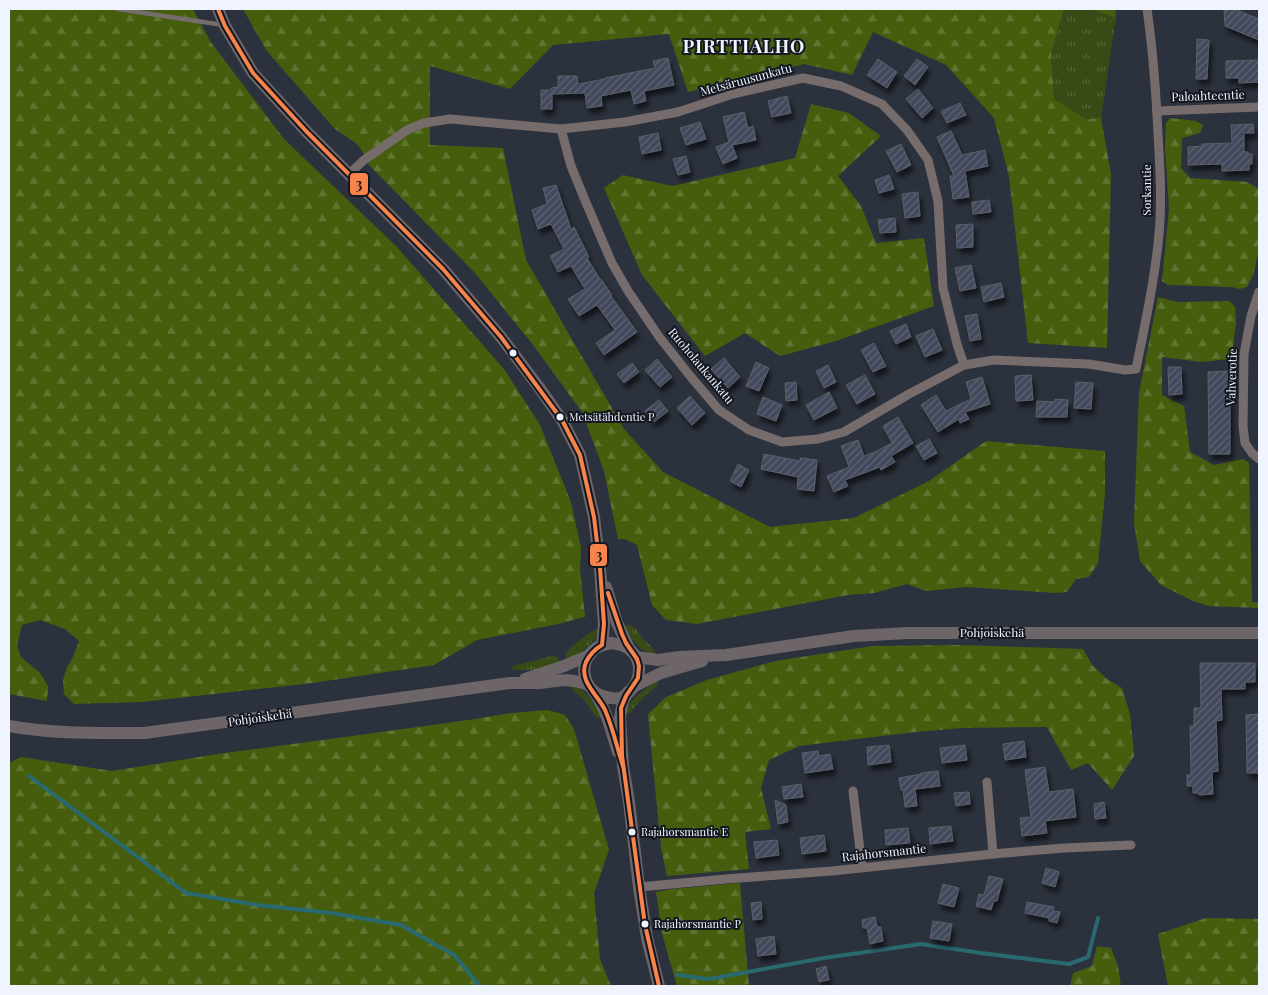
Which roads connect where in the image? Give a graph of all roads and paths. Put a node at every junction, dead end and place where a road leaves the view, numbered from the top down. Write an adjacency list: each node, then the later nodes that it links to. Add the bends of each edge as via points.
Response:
1 (118, 9): 4 (lane)
2 (218, 9): 4 (main road)
3 (1147, 9): 6 (street, Sorkantie)
4 (224, 26): 8 (main road, via 254,73)
5 (1259, 107): 6 (street, Paloahteentie)
6 (1157, 111): 11 (street, Sorkantie, via 1159,233)
7 (560, 129): 8 (street, Metsäruusunkatu, via 450,119 424,123 407,130); 10 (street, Ruoholaukankatu, via 587,205 628,291 660,338 719,410 749,430 782,442 818,440 844,432); 10 (street, Metsäruusunkatu, via 678,112 734,94 803,78 841,86 882,104 907,130 928,160 938,201 943,288)
8 (349, 174): 13 (main road, via 443,269 501,337 562,420 580,455 594,517)
9 (1259, 292): 12 (street, Vahverotie, via 1250,316 1244,354 1243,426 1245,443)
10 (964, 365): 11 (street, Ruoholaukankatu, via 994,360)
11 (1136, 369)
12 (1259, 459)
13 (600, 568): 15 (main road, via 604,624); 16 (main road, via 617,623)
14 (1259, 633): 18 (main road, Pohjoiskehä, via 908,633 854,636)
15 (602, 645): 16 (main road, via 621,644); 17 (main road)
16 (632, 652): 18 (main road, Pohjoiskehä, via 658,660); 21 (main road, via 639,674)
17 (590, 654): 19 (main road, Pohjoiskehä); 20 (main road, via 583,673)
18 (726, 655): 21 (main road, Pohjoiskehä, via 661,673)
19 (510, 683): 20 (main road, Pohjoiskehä, via 566,679); 22 (main road, Pohjoiskehä, via 144,733 82,734)
20 (591, 688): 21 (main road, via 600,696 612,699); 23 (main road, via 605,710)
21 (631, 689): 23 (main road, via 623,701 620,718)
22 (9, 726)
23 (623, 766): 29 (main road)
24 (987, 782): 27 (street)
25 (853, 791): 28 (street)
26 (1131, 845): 27 (street, Rajahorsmantie)
27 (993, 854): 28 (street, Rajahorsmantie)
28 (862, 868): 29 (street, Rajahorsmantie)
29 (639, 887): 30 (main road)
30 (659, 986)

